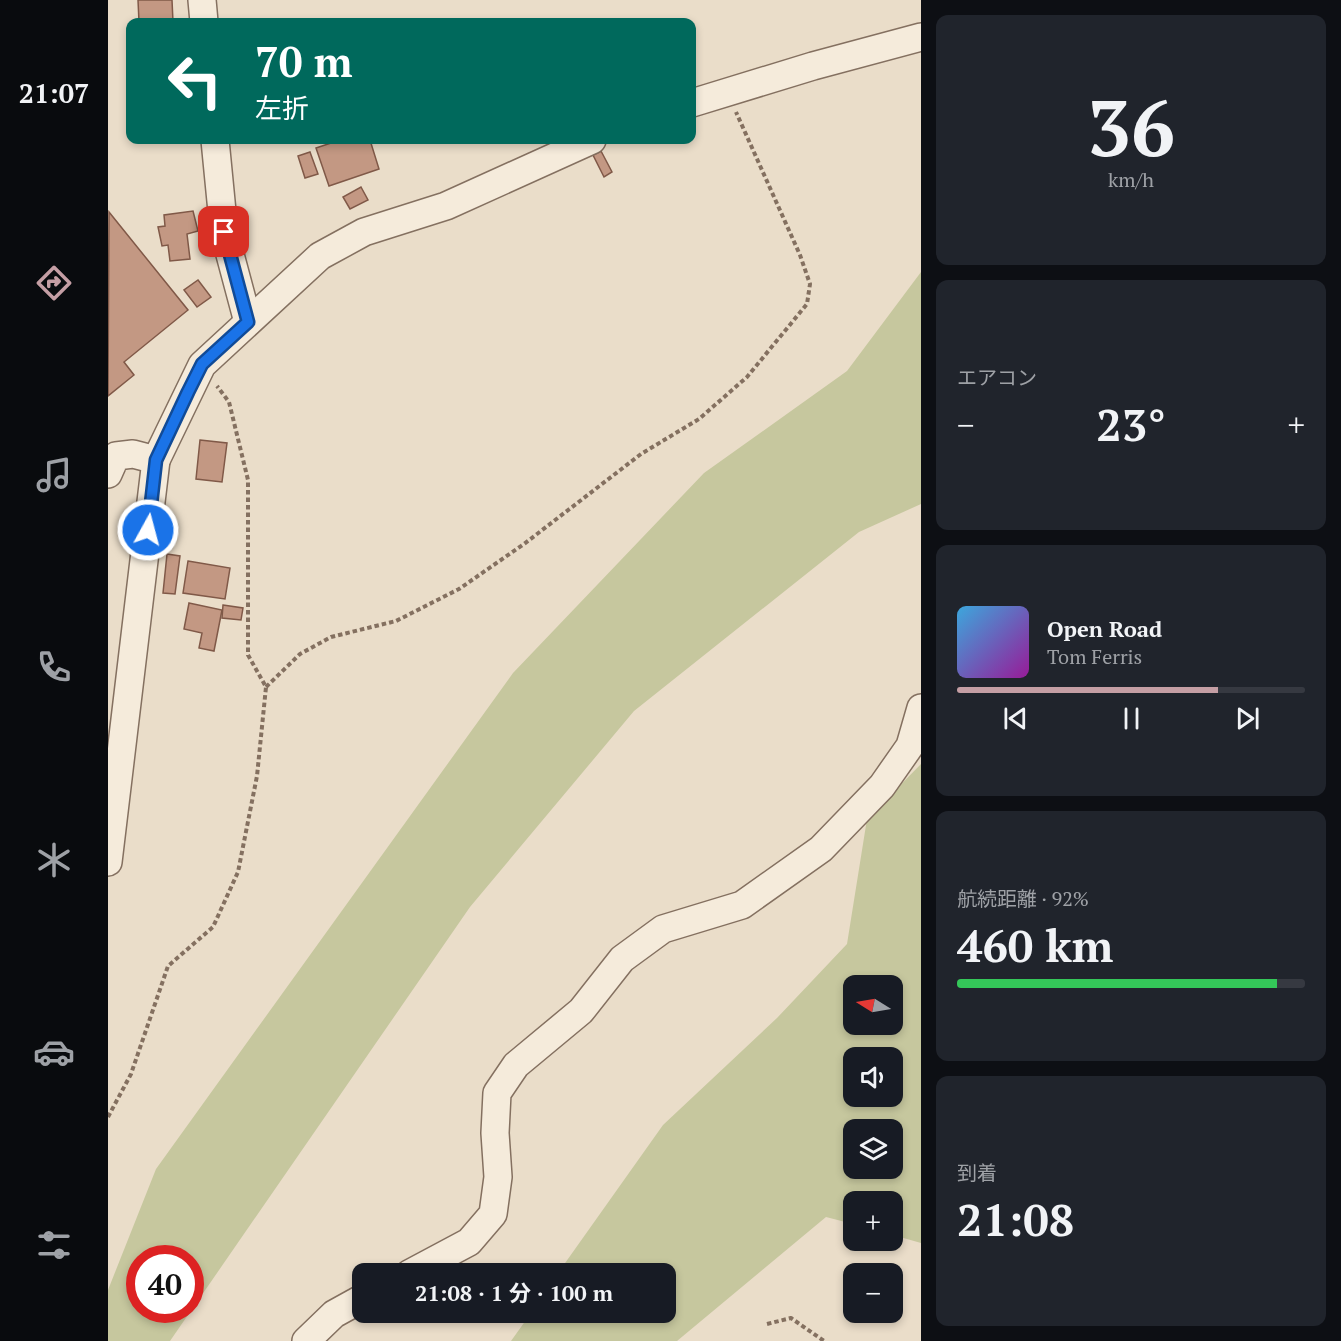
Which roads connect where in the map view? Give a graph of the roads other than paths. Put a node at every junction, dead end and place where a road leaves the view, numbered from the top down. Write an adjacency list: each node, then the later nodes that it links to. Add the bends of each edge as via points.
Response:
1 (202, 0): 2 (street)
2 (204, 18)
3 (921, 37): 4 (street)
4 (696, 102)
5 (215, 144): 7 (street, via 224,232)
6 (583, 144): 7 (street, via 446,206 364,232 320,256)
7 (248, 322): 9 (street, via 202,364)
8 (111, 460): 9 (street, via 133,454)
9 (156, 460): 11 (street)
10 (921, 708): 12 (street, via 905,754 882,786 821,849 742,905 663,929 622,959 581,1011 516,1065 497,1093 498,1178 493,1214 469,1242)
11 (108, 862)
12 (430, 1263)
13 (352, 1304): 14 (street, via 334,1314)
14 (306, 1341)

